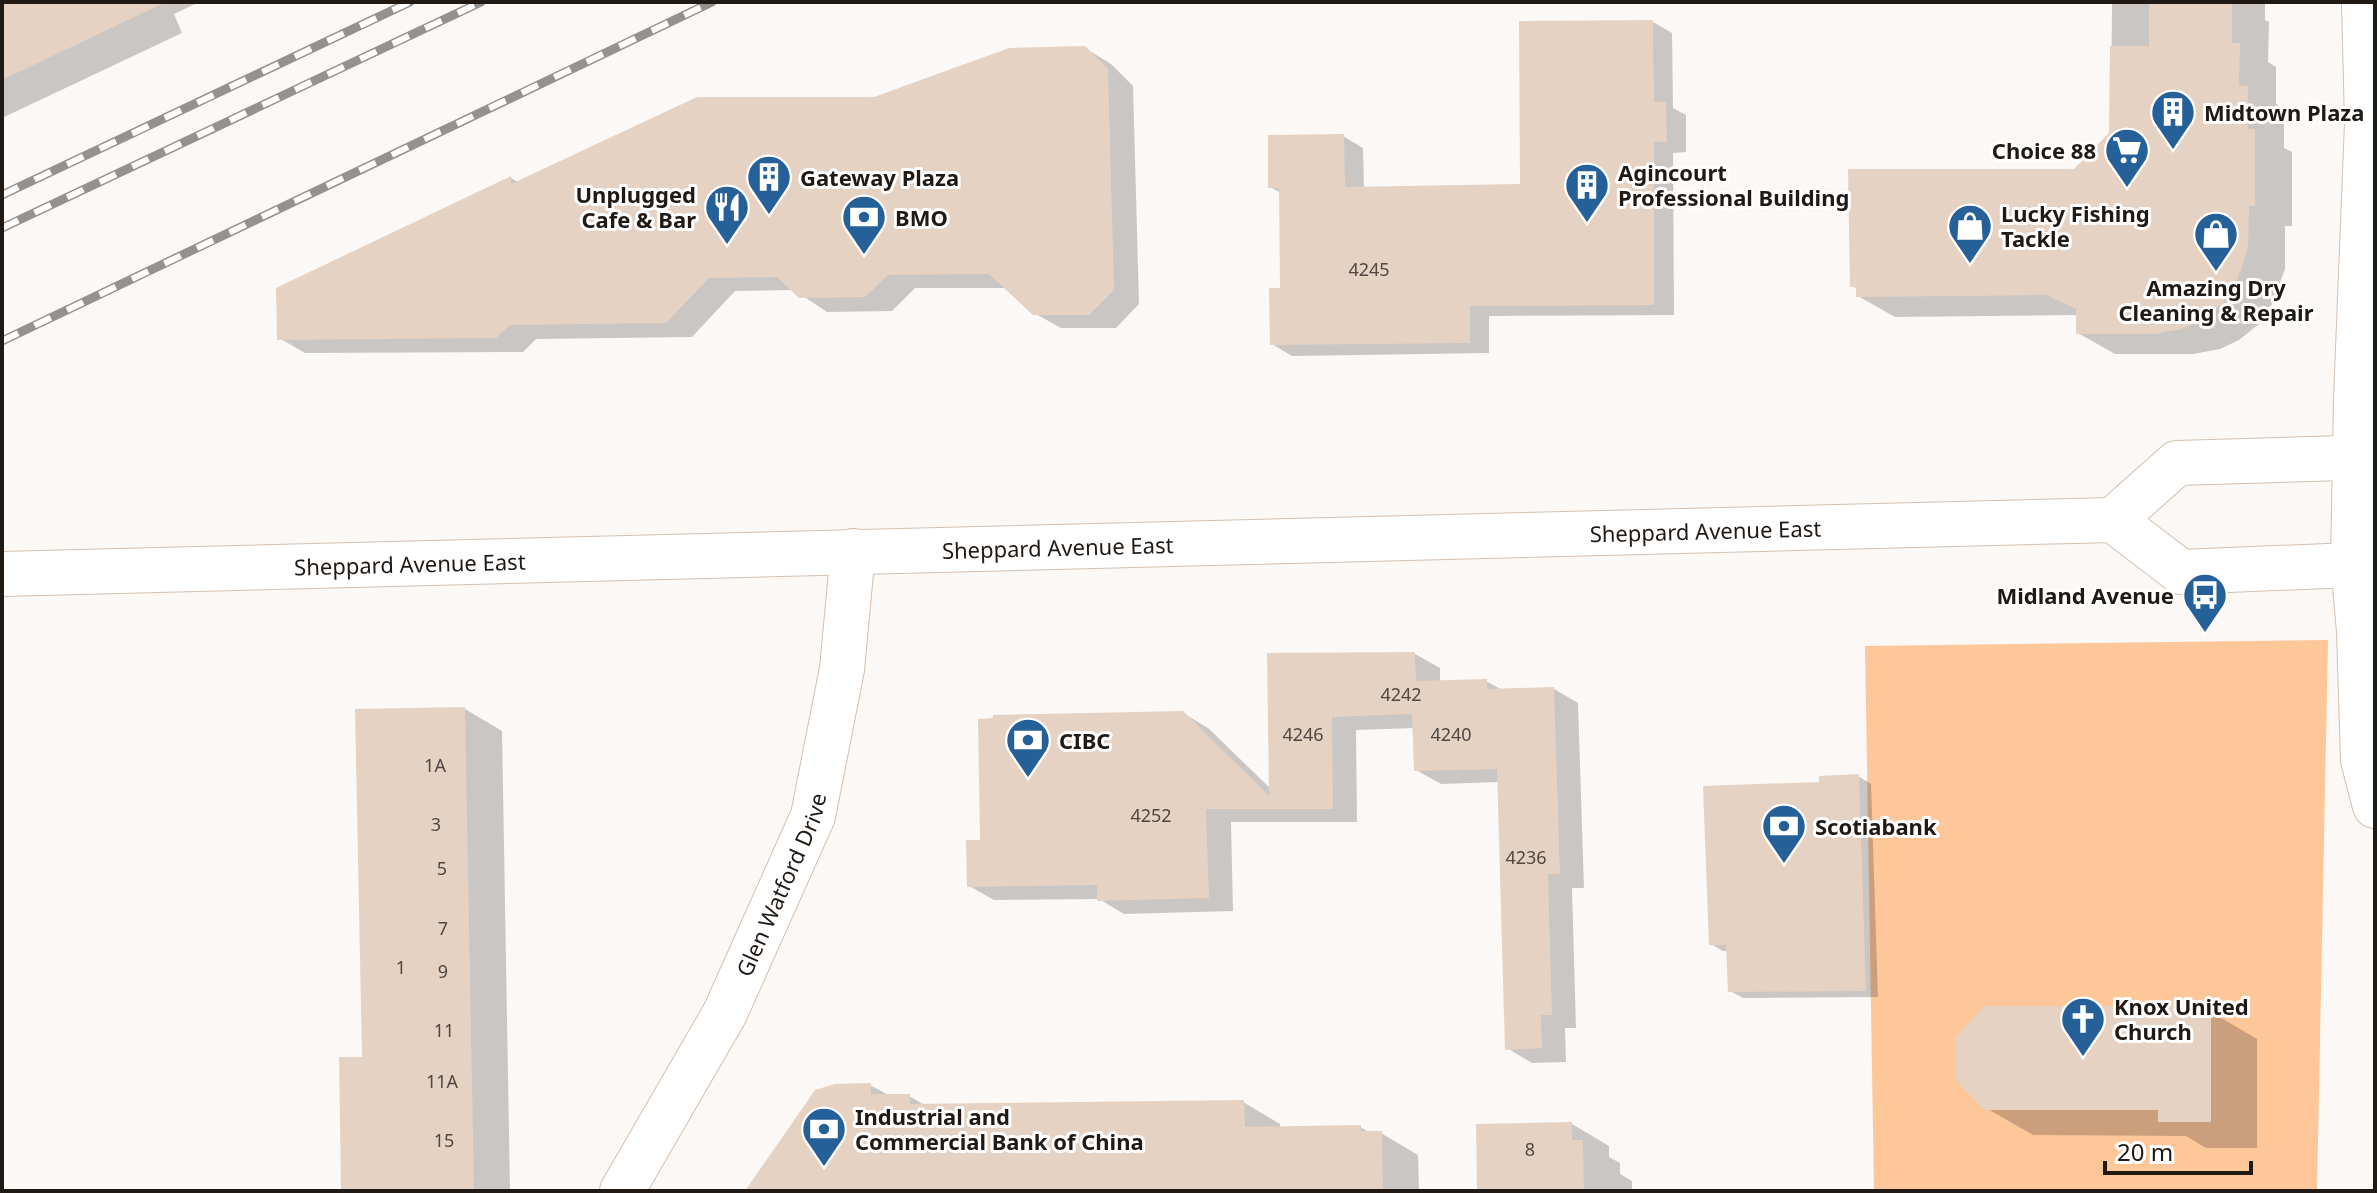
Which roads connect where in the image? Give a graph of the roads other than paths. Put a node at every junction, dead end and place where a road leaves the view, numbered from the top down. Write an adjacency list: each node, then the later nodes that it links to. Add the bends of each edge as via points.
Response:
1 (2364, 2): 2 (main road)
2 (2365, 457): 3 (main road, via 2177,463); 5 (main road)
3 (2113, 520): 4 (main road, Sheppard Avenue East); 5 (main road, via 2181,572)
4 (853, 551): 6 (main road, Sheppard Avenue East); 8 (main road, Glen Watford Drive, via 842,669 813,816 725,1013)
5 (2364, 564): 7 (main road, via 2359,631 2363,760)
6 (2, 574)
7 (2375, 806)
8 (622, 1191)

